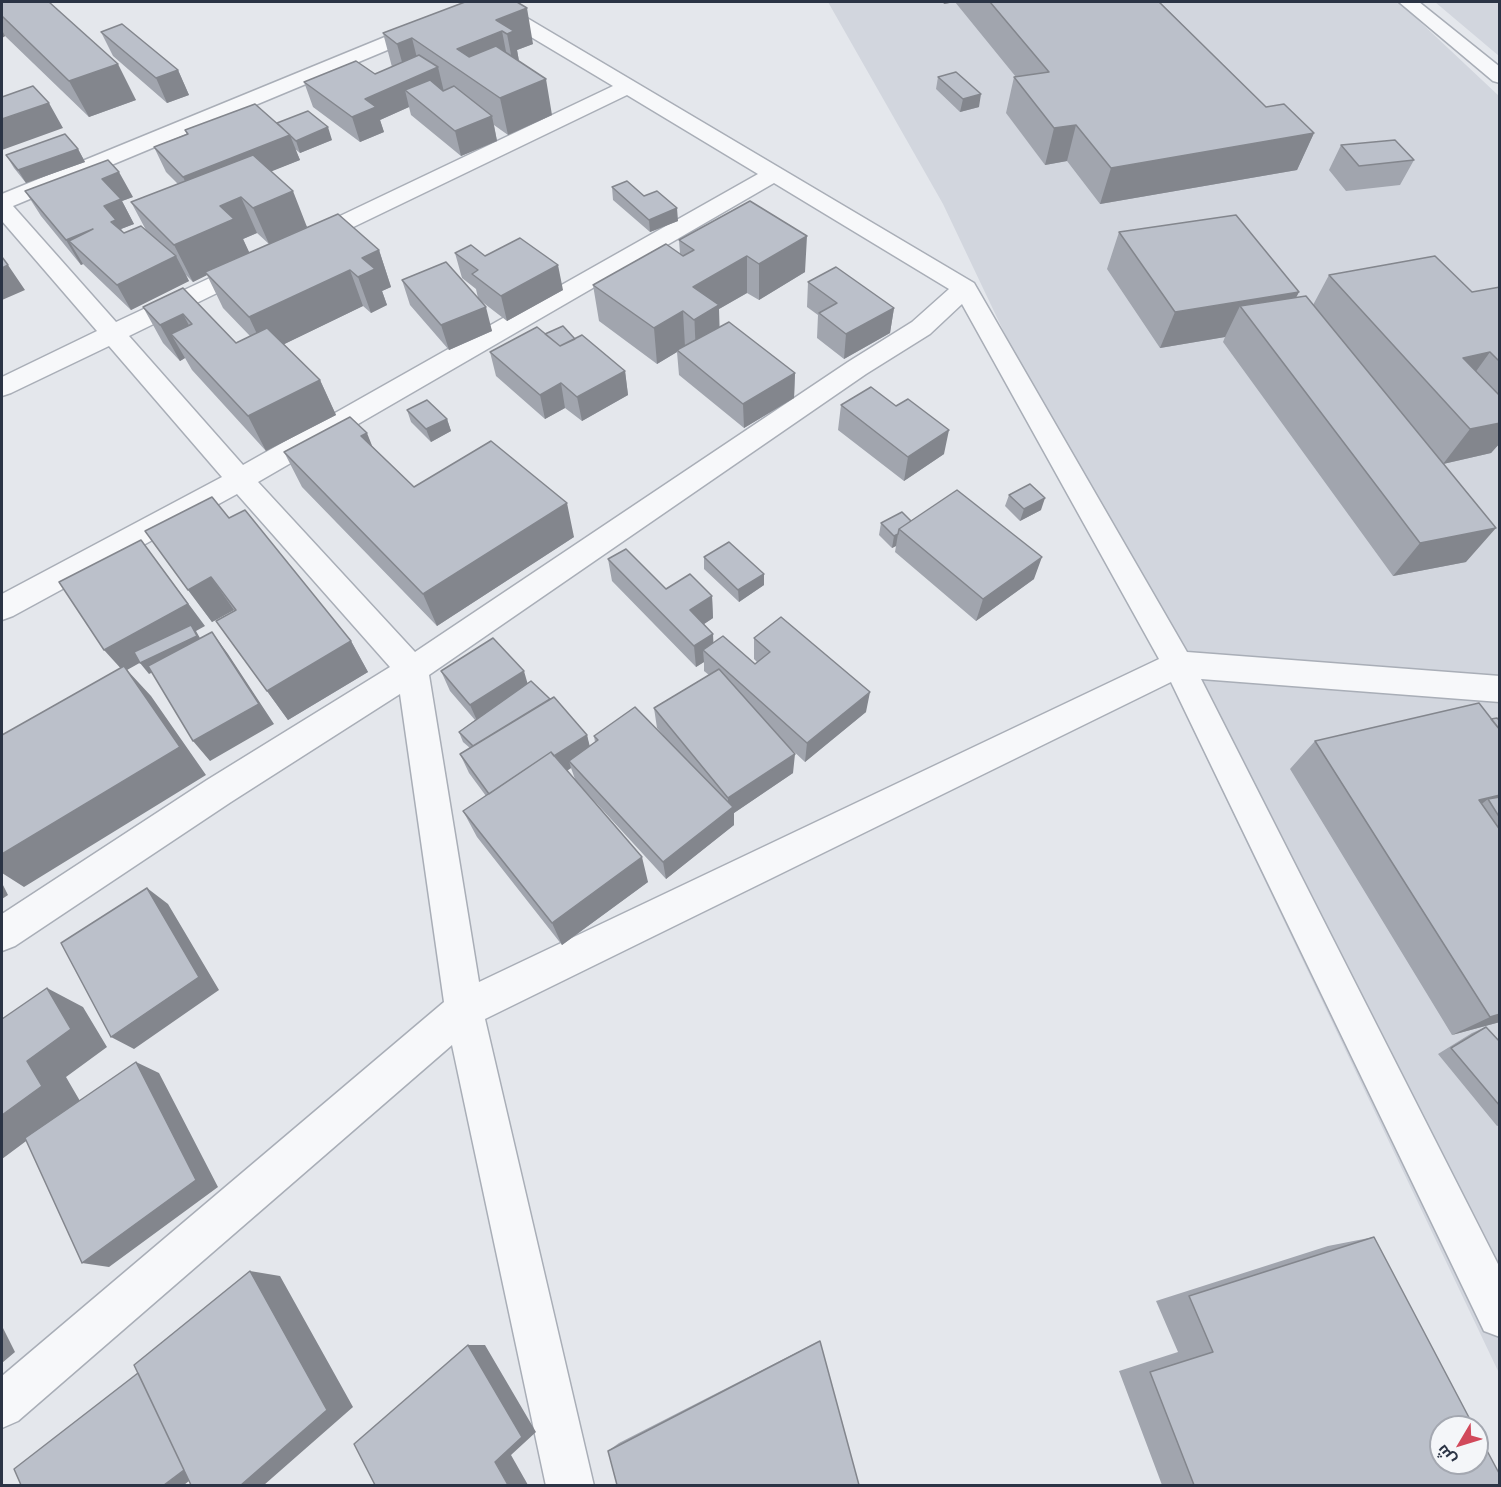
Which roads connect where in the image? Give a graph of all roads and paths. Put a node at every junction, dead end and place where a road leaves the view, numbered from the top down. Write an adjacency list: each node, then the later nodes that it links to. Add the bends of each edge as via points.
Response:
1 (1408, 2): 2 (street)
2 (1500, 77)
3 (627, 87): 4 (street); 5 (street, via 486,2); 8 (street)
4 (776, 173): 7 (street); 10 (street)
5 (2, 202)
6 (2, 207): 8 (street)
7 (965, 288): 12 (street); 13 (street, via 921,328)
8 (111, 335): 9 (street); 10 (street)
9 (2, 387)
10 (240, 480): 11 (street); 13 (street)
11 (2, 608)
12 (1178, 664): 14 (street); 16 (street); 17 (street)
13 (412, 670): 15 (street); 16 (street)
14 (1500, 689)
15 (2, 934)
16 (464, 1010): 18 (street); 19 (street)
17 (1500, 1315)
18 (2, 1405)
19 (570, 1485)

